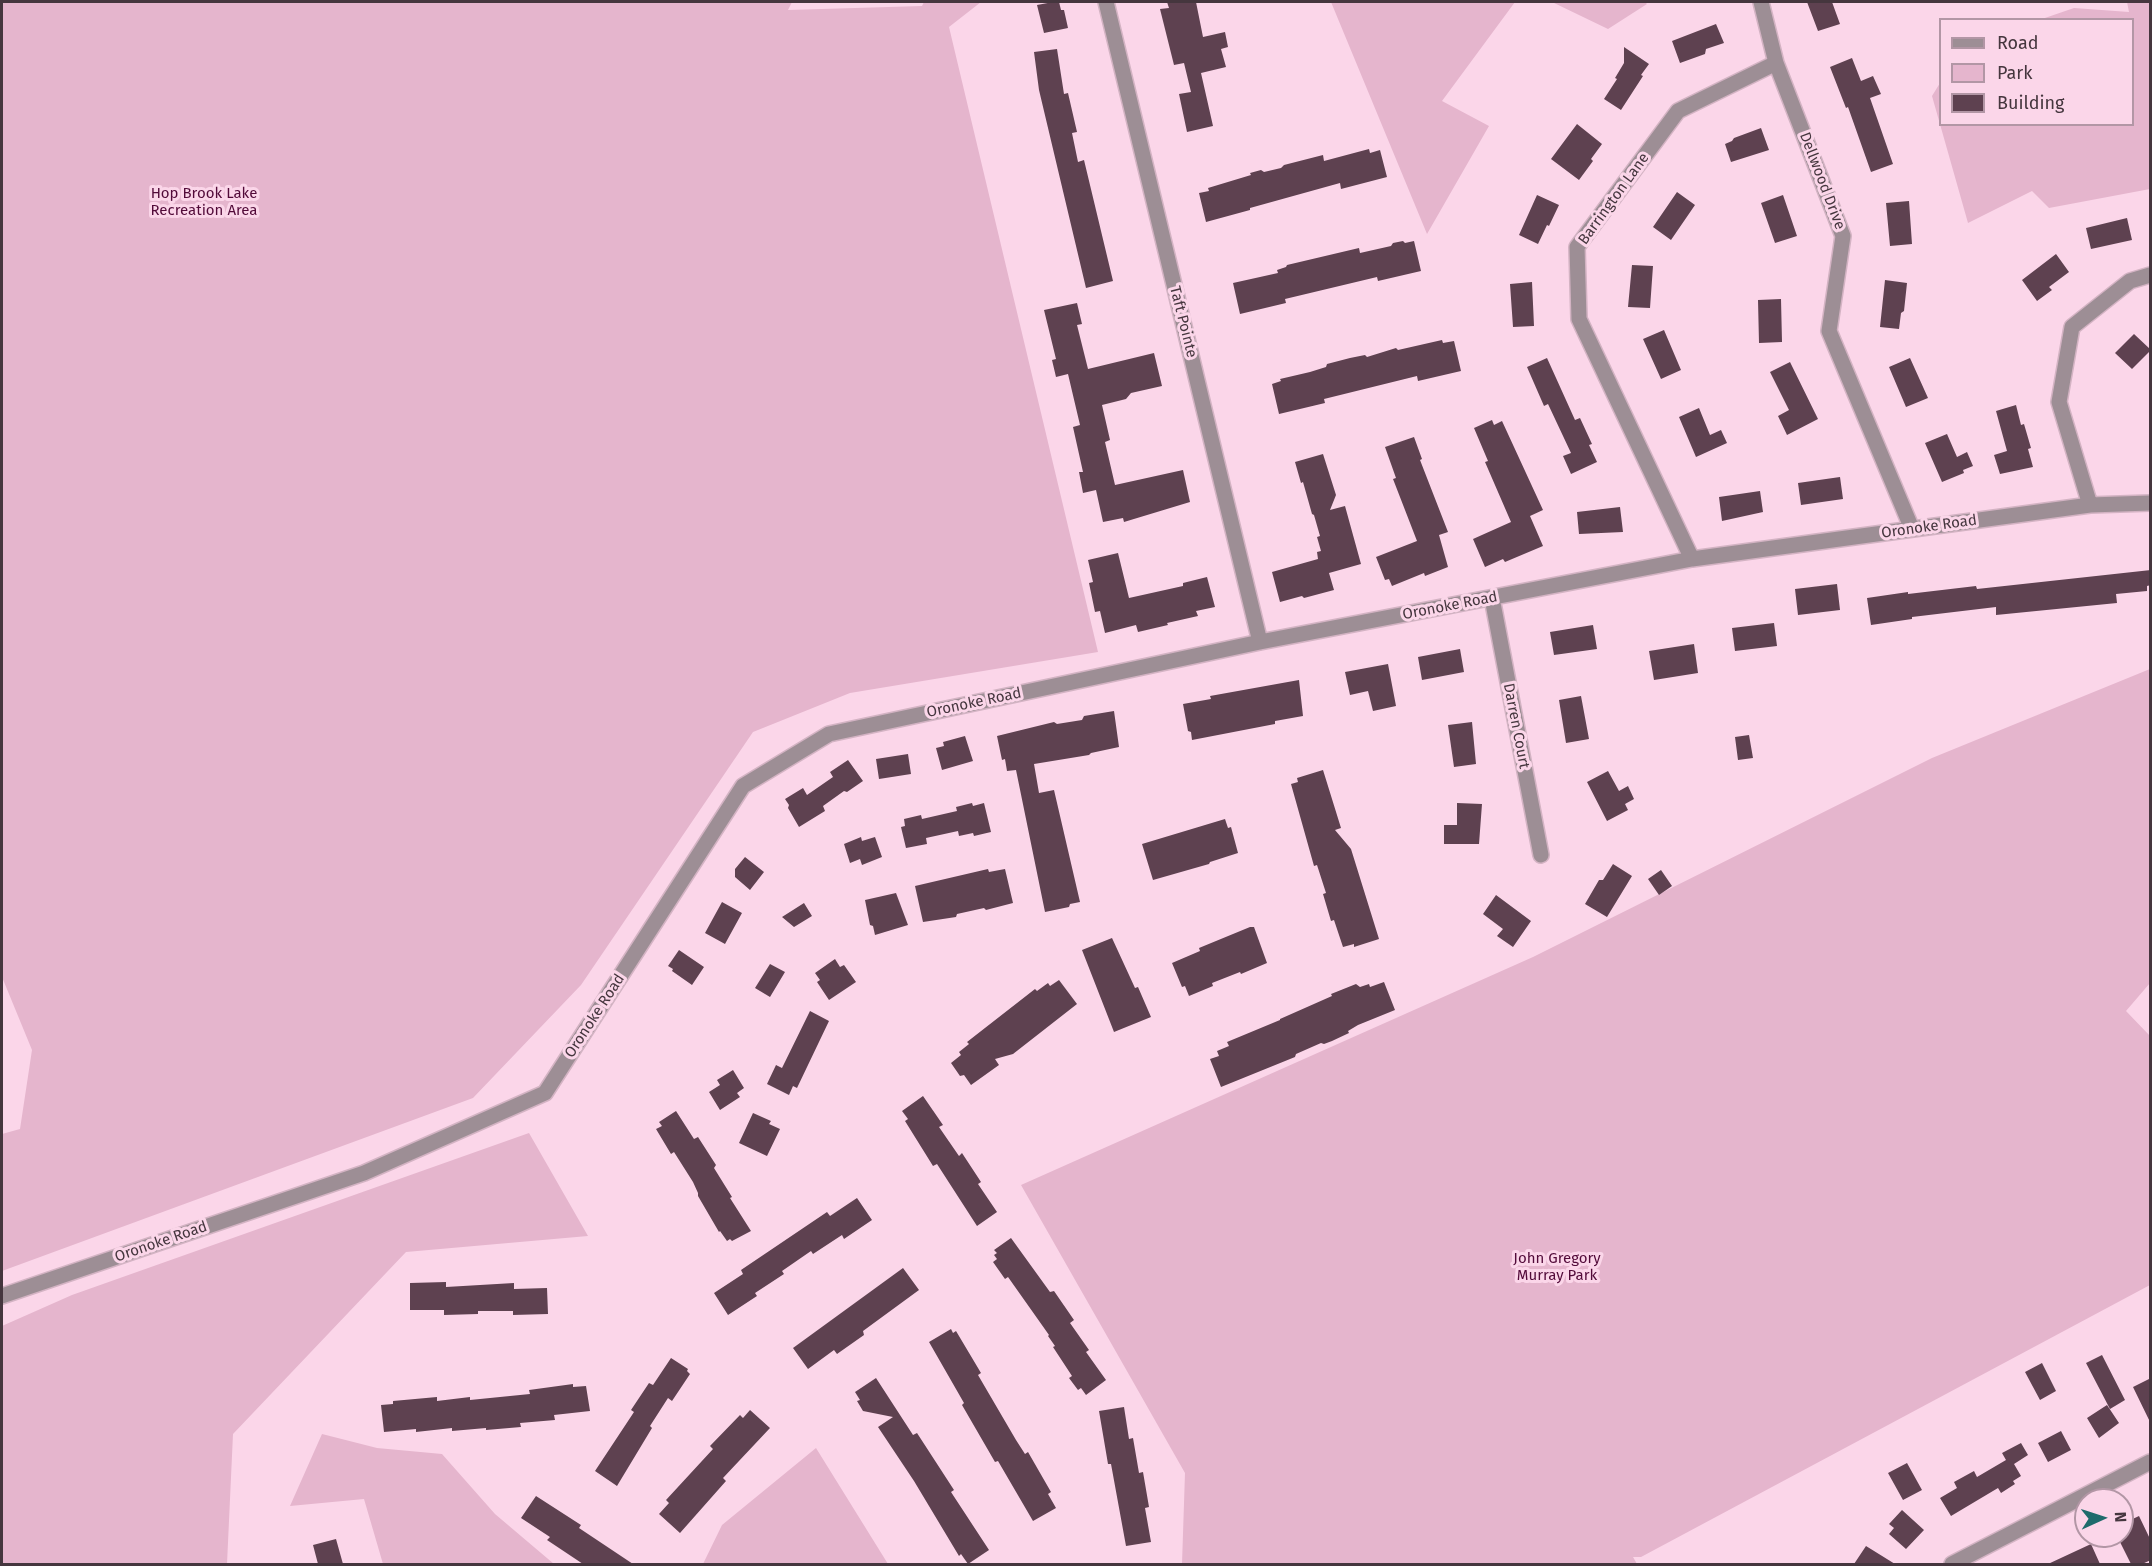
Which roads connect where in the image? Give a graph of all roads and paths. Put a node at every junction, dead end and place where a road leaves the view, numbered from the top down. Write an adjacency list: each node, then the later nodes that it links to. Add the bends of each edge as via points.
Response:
1 (1106, 2): 10 (street, Taft Pointe)
2 (1761, 2): 3 (street, Dellwood Drive)
3 (1776, 63): 7 (street, Dellwood Drive, via 1843,236 1829,331); 8 (street, Barrington Lane, via 1678,111 1577,247 1579,319)
4 (2151, 275): 6 (street, via 2130,281 2072,327 2059,402)
5 (2151, 503): 6 (street, Oronoke Road)
6 (2090, 505): 7 (street, Oronoke Road)
7 (1912, 529): 8 (street, Oronoke Road)
8 (1692, 559): 9 (street, Oronoke Road)
9 (1492, 598): 10 (street, Oronoke Road); 11 (street, Darren Court)
10 (1260, 642): 12 (street, Oronoke Road, via 829,734 743,786 545,1093 364,1173)
11 (1541, 855)
12 (2, 1296)
13 (2151, 1462): 14 (street)
14 (1952, 1564)

